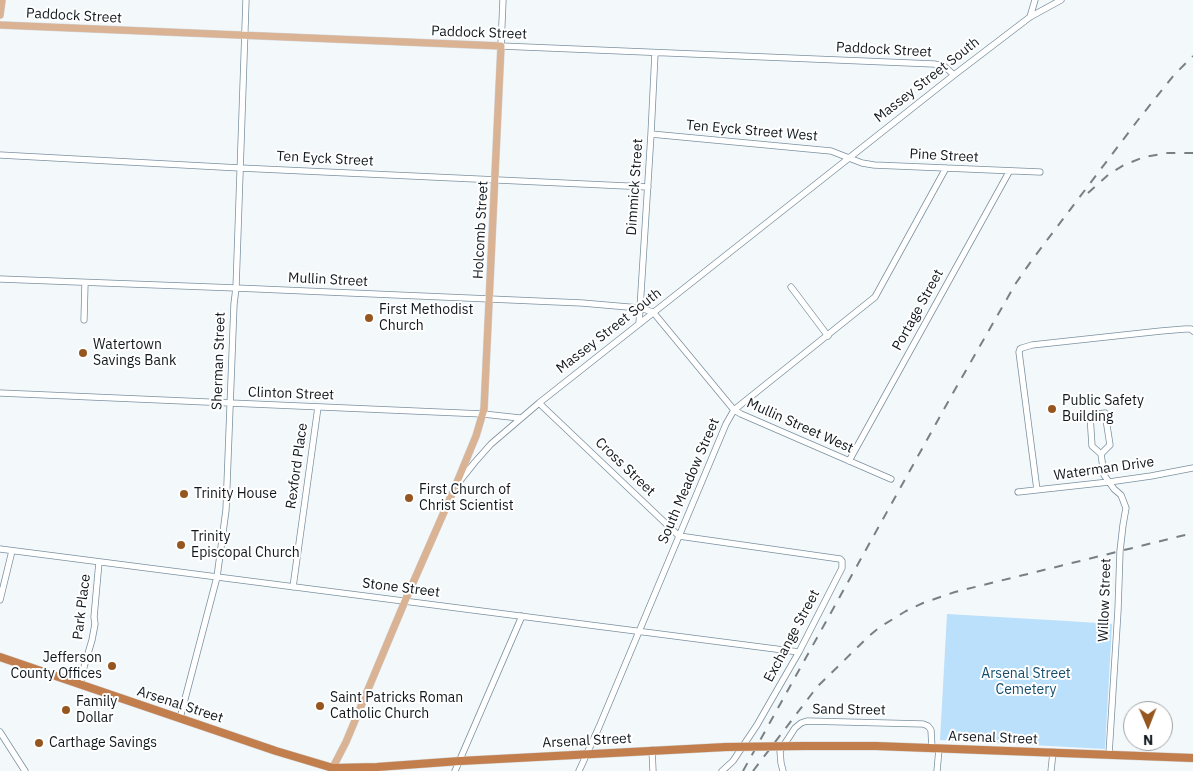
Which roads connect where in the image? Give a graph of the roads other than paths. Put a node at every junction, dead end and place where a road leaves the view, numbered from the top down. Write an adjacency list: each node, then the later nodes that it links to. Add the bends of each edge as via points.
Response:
1 (2, 0): 6 (main road)
2 (246, 0): 9 (street, Sherman Street)
3 (503, 0): 10 (street, Holcomb Street)
4 (1035, 0): 7 (street)
5 (1061, 0): 7 (street, Massey Street South)
6 (0, 14)
7 (1030, 17): 12 (street, Massey Street South)
8 (0, 25): 9 (main road, Paddock Street)
9 (244, 36): 10 (main road, Paddock Street); 16 (street, Sherman Street)
10 (501, 46): 11 (street, Paddock Street); 20 (main road, Holcomb Street)
11 (655, 53): 12 (street, Paddock Street, via 934,64 944,66); 13 (street, Dimmick Street)
12 (954, 75): 15 (street, Massey Street South)
13 (652, 134): 15 (street, Ten Eyck Street West, via 831,151); 21 (street, Dimmick Street)
14 (0, 155): 16 (street, Ten Eyck Street)
15 (848, 158): 17 (street, Pine Street, via 874,165); 28 (street, Massey Street South)
16 (240, 168): 20 (street, Ten Eyck Street); 25 (street, Sherman Street)
17 (946, 168): 18 (street, Pine Street); 32 (street, South Meadow Street, via 875,297)
18 (1009, 172): 19 (street, Pine Street); 41 (street, Portage Street)
19 (1040, 172)
20 (496, 180): 21 (street, Ten Eyck Street); 26 (main road, Holcomb Street)
21 (648, 187): 27 (street, Dimmick Street)
22 (0, 280): 23 (street, Mullin Street)
23 (85, 283): 25 (street, Mullin Street); 29 (street)
24 (791, 286): 32 (street)
25 (236, 288): 26 (street, Mullin Street); 35 (street, Sherman Street)
26 (490, 299): 27 (street, Mullin Street); 38 (main road, Holcomb Street)
27 (640, 308): 28 (street, Mullin Street); 30 (street, Dimmick Street)
28 (653, 312): 30 (street, Massey Street South); 37 (street, Mullin Street West)
29 (84, 320)
30 (639, 324): 34 (street, Massey Street South)
31 (1193, 331): 46 (street, via 1170,330 1020,349)
32 (828, 336): 37 (street, South Meadow Street)
33 (0, 393): 35 (street, Clinton Street)
34 (539, 403): 39 (street, Massey Street South); 48 (street, Cross Street)
35 (230, 404): 36 (street, Clinton Street); 52 (street, Sherman Street, via 226,510)
36 (318, 407): 38 (street, Clinton Street); 53 (street, Rexford Place)
37 (734, 410): 41 (street, Mullin Street West); 48 (street, South Meadow Street)
38 (483, 414): 39 (street, Clinton Street); 45 (main road, Holcomb Street)
39 (520, 418): 45 (street, Massey Street South, via 474,462)
40 (1101, 454): 40 (street, Willow Street, via 1110,445 1105,413 1090,415 1092,446); 44 (street, Willow Street, via 1104,475)
41 (849, 461): 43 (street, Mullin Street West)
42 (1193, 468): 44 (street, Waterman Drive)
43 (891, 478)
44 (1109, 482): 46 (street, Waterman Drive); 67 (street, Willow Street, via 1121,495 1126,508 1120,550)
45 (455, 487): 55 (main road, Massey Street South)
46 (1037, 490): 47 (street, Waterman Drive)
47 (1018, 492)
48 (679, 536): 57 (street, South Meadow Street); 58 (street, Exchange Street, via 840,559 842,568)
49 (0, 549): 50 (street, Stone Street)
50 (12, 551): 51 (street, Stone Street); 54 (street)
51 (99, 562): 52 (street, Stone Street); 60 (street, Park Place, via 95,624)
52 (217, 578): 53 (street, Stone Street); 61 (street, Sherman Street)
53 (293, 587): 55 (street, Stone Street)
54 (0, 600)
55 (405, 601): 56 (street, Stone Street); 70 (main road, Massey Street South)
56 (522, 616): 57 (street, Stone Street); 69 (street)
57 (639, 631): 58 (street, Stone Street); 66 (street, South Meadow Street)
58 (799, 652): 75 (street, Exchange Street, via 745,743)
59 (0, 658): 60 (highway, Arsenal Street)
60 (80, 685): 61 (highway, Arsenal Street)
61 (180, 718): 70 (highway, Arsenal Street)
62 (0, 732): 71 (street)
63 (935, 748): 64 (highway, Arsenal Street, bridge, via 803,746); 65 (highway, Arsenal Street); 76 (street, Sand Street, via 931,730 923,724 807,721 795,728 780,750); 77 (street, Sand Street)
64 (652, 750): 66 (highway, Arsenal Street); 74 (street)
65 (1053, 752): 67 (highway, Arsenal Street); 78 (street)
66 (586, 754): 69 (highway, Arsenal Street); 73 (street, South Meadow Street)
67 (1109, 754): 68 (highway, Arsenal Street)
68 (1193, 758)
69 (460, 761): 70 (highway, Arsenal Street); 72 (street)
70 (332, 769)
71 (25, 771)
72 (455, 771)
73 (579, 771)
74 (652, 771)
75 (722, 771)
76 (783, 771)
77 (937, 771)
78 (1051, 771)

